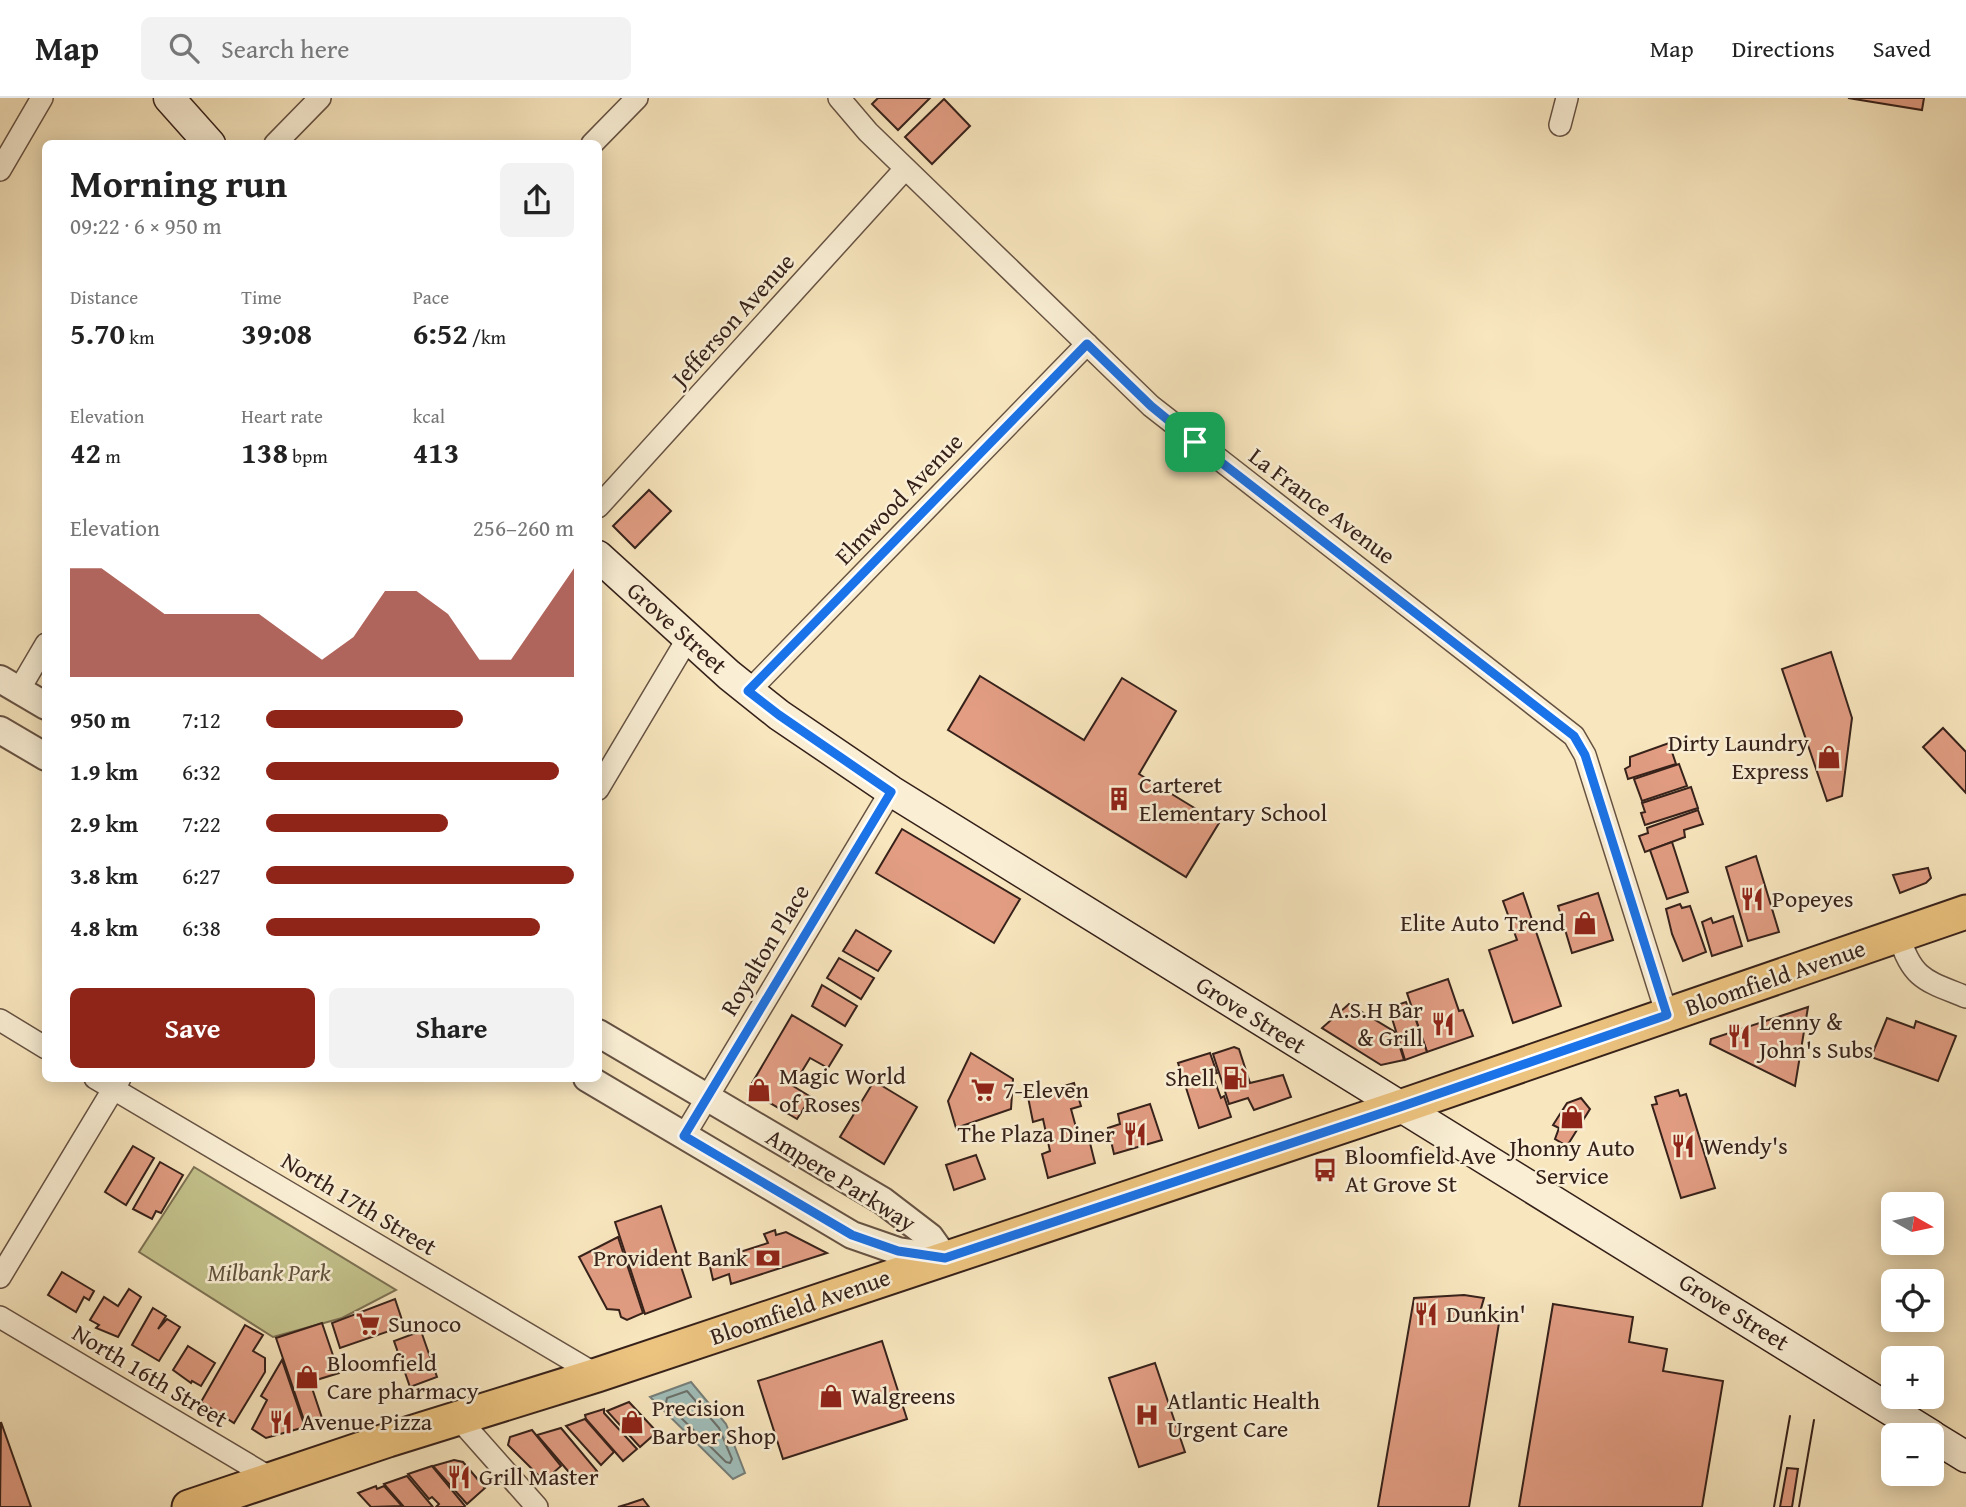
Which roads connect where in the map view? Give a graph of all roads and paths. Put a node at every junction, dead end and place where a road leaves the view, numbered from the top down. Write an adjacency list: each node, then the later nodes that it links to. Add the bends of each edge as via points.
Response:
1 (43, 98): 12 (street)
2 (169, 98): 8 (main road)
3 (320, 98): 9 (street)
4 (637, 98): 10 (street)
5 (839, 98): 11 (street, La France Avenue)
6 (1567, 98): 7 (street)
7 (1560, 125)
8 (206, 140)
9 (279, 140)
10 (596, 140)
11 (905, 169): 13 (street, La France Avenue); 14 (street, Jefferson Avenue)
12 (0, 170)
13 (1087, 344): 19 (street, Elmwood Avenue); 28 (street, La France Avenue, via 1195,442 1574,736 1585,755)
14 (602, 503)
15 (602, 560): 16 (main road, Grove Street)
16 (688, 638): 19 (main road, Grove Street); 23 (street)
17 (42, 648): 18 (street)
18 (9, 685): 20 (street)
19 (748, 691): 24 (main road, Grove Street)
20 (42, 704)
21 (0, 730): 22 (street)
22 (42, 755)
23 (602, 782)
24 (891, 792): 34 (street, Royalton Place); 35 (main road, Grove Street)
25 (1966, 912): 26 (main road, Bloomfield Avenue)
26 (1899, 936): 27 (street, via 1909,965 1920,976); 28 (main road, Bloomfield Avenue)
27 (1966, 997)
28 (1667, 1015): 35 (main road, Bloomfield Avenue)
29 (0, 1020): 31 (street)
30 (602, 1035): 34 (street, Ampere Parkway)
31 (42, 1046)
32 (594, 1082): 36 (street, Ampere Parkway)
33 (117, 1084): 38 (street); 40 (street, North 17th Street)
34 (707, 1098): 36 (street, Royalton Place); 37 (street, Ampere Parkway, via 883,1201 929,1237)
35 (1400, 1107): 37 (main road, Bloomfield Avenue); 42 (main road, Grove Street)
36 (684, 1136): 37 (street, Ampere Parkway, via 852,1235 898,1251)
37 (945, 1258): 40 (main road, Bloomfield Avenue)
38 (0, 1277)
39 (0, 1317): 45 (street, North 16th Street)
40 (597, 1375): 41 (main road, Bloomfield Avenue)
41 (459, 1419): 45 (main road, Bloomfield Avenue); 47 (street)
42 (1912, 1423)
43 (1944, 1443): 44 (main road, Grove Street)
44 (1966, 1457)
45 (274, 1479): 46 (main road, Bloomfield Avenue)
46 (201, 1505)
47 (537, 1507)

